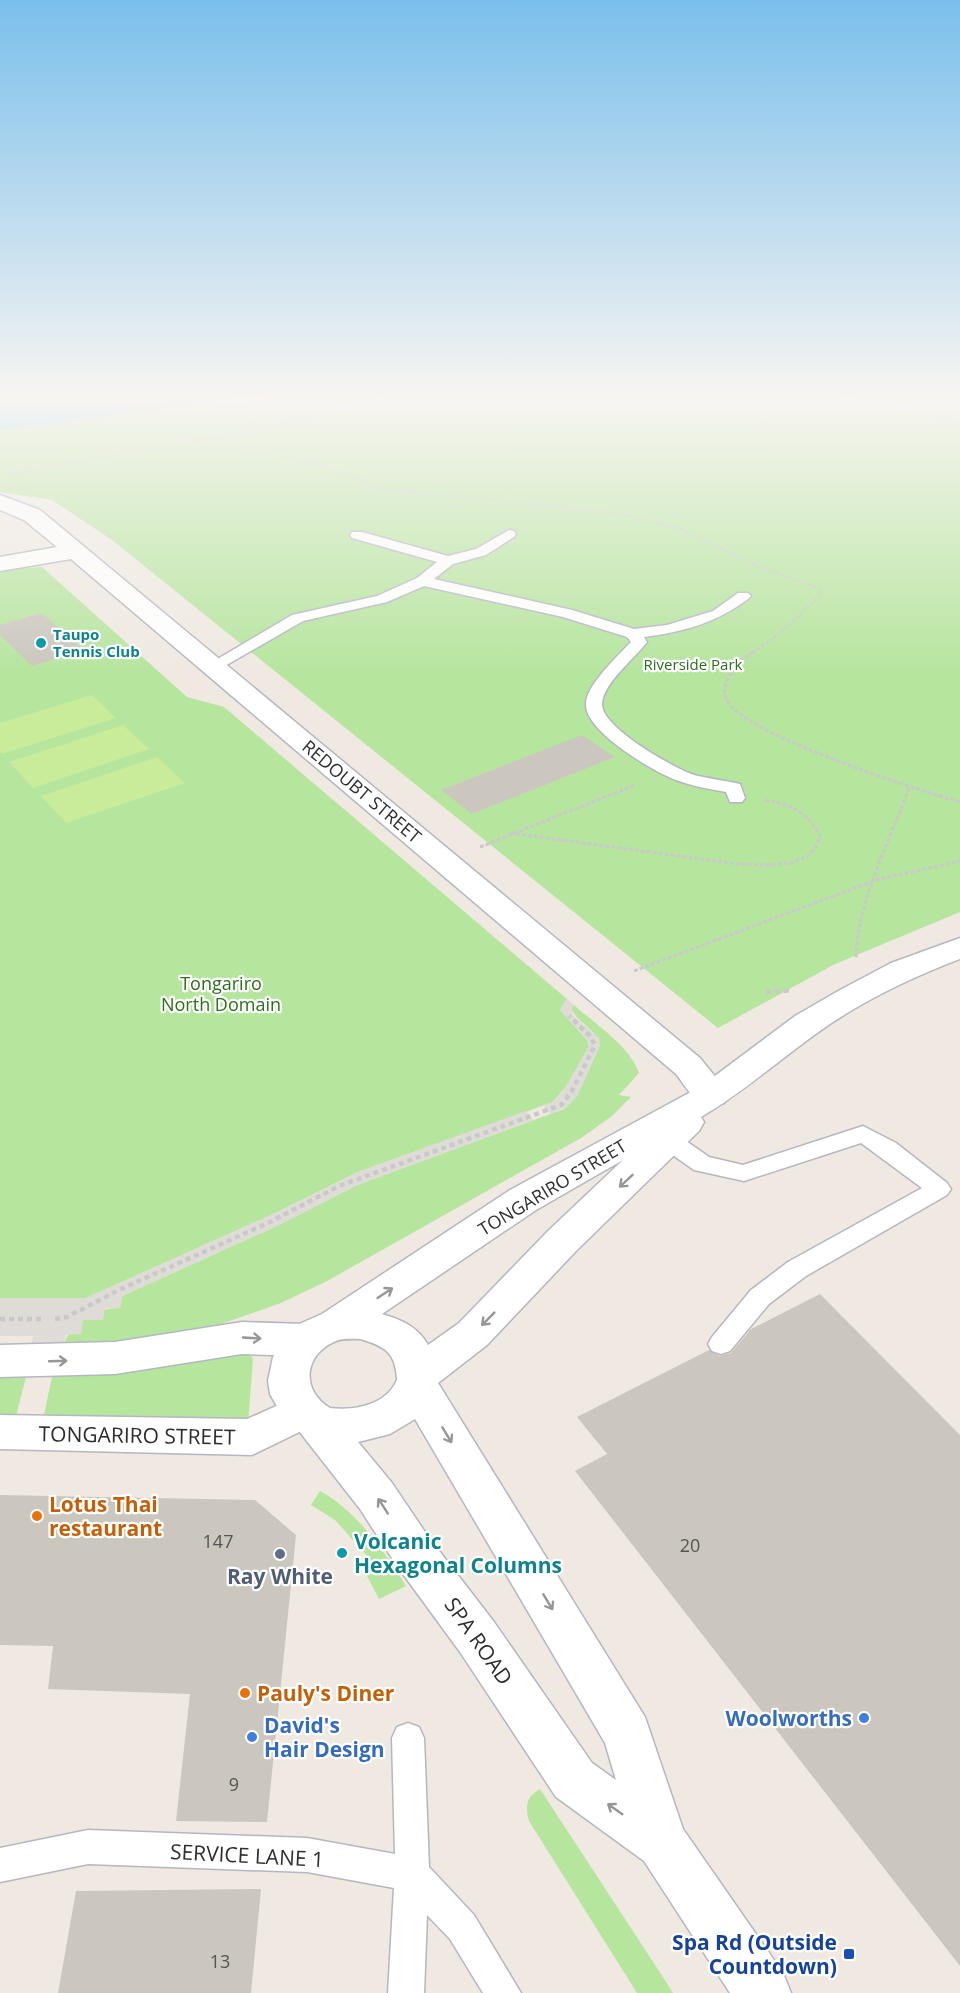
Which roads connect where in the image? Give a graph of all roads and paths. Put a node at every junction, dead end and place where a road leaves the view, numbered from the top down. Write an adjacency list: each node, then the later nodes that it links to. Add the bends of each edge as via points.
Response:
1 (381, 488): 13 (path, via 620,514 657,522 705,539 752,564 816,586 821,594 782,632 740,662 725,688 727,700 751,721 826,757)
2 (0, 502): 5 (main road, REDOUBT STREET, via 32,515)
3 (509, 534): 6 (lane, via 482,552)
4 (357, 535): 6 (lane)
5 (76, 550): 7 (main road); 11 (main road, REDOUBT STREET)
6 (448, 561): 8 (lane)
7 (0, 564)
8 (422, 581): 10 (lane, via 567,613); 11 (lane, via 382,599 298,618)
9 (743, 596): 10 (lane, via 718,614 669,629)
10 (633, 634): 14 (lane, via 639,642 599,689 594,705 598,718 610,732 677,774 734,788)
11 (212, 667): 17 (main road, REDOUBT STREET)
12 (640, 783): 16 (path)
13 (909, 788): 15 (path); 19 (path)
14 (736, 798): 16 (path, via 783,802 800,810 813,820 820,835 815,849 800,859 774,865 738,864)
15 (960, 802)
16 (510, 833): 17 (path)
17 (446, 861): 24 (main road, REDOUBT STREET, via 688,1066)
18 (960, 861): 19 (path)
19 (876, 880): 21 (path, via 864,908); 22 (path)
20 (960, 948): 24 (main road, TONGARIRO STREET, via 902,970 852,997 807,1024)
21 (856, 958)
22 (634, 971)
23 (565, 1009): 26 (path, via 595,1045 561,1105 339,1186 67,1317)
24 (712, 1095): 25 (main road, TONGARIRO STREET); 27 (main road, TONGARIRO STREET, one-way to 24, via 523,1200)
25 (668, 1140): 28 (lane, via 702,1164 744,1173 863,1134 939,1189 796,1269 760,1297); 30 (main road, TONGARIRO STREET, one-way to 30, via 562,1241 473,1334)
26 (0, 1319)
27 (321, 1333): 29 (main road, one-way to 27, via 126,1357 242,1338); 30 (main road, via 360,1323 383,1327 403,1338 415,1354); 31 (main road, via 292,1356 287,1376 291,1394)
28 (722, 1344)
29 (0, 1362)
30 (418, 1380): 31 (main road, via 406,1404 387,1418 364,1426 337,1426); 34 (main road, SPA ROAD, one-way to 34, via 627,1734)
31 (308, 1415): 32 (main road, TONGARIRO STREET, via 252,1437); 34 (main road, SPA ROAD, one-way to 31, via 574,1780 376,1496)
32 (0, 1432)
33 (408, 1738): 36 (lane)
34 (662, 1843): 39 (main road, SPA ROAD)
35 (0, 1865): 36 (lane, SERVICE LANE 1, via 88,1848 307,1855)
36 (412, 1874): 37 (lane); 38 (lane, via 462,1927)
37 (406, 1993)
38 (503, 1993)
39 (763, 1993)

